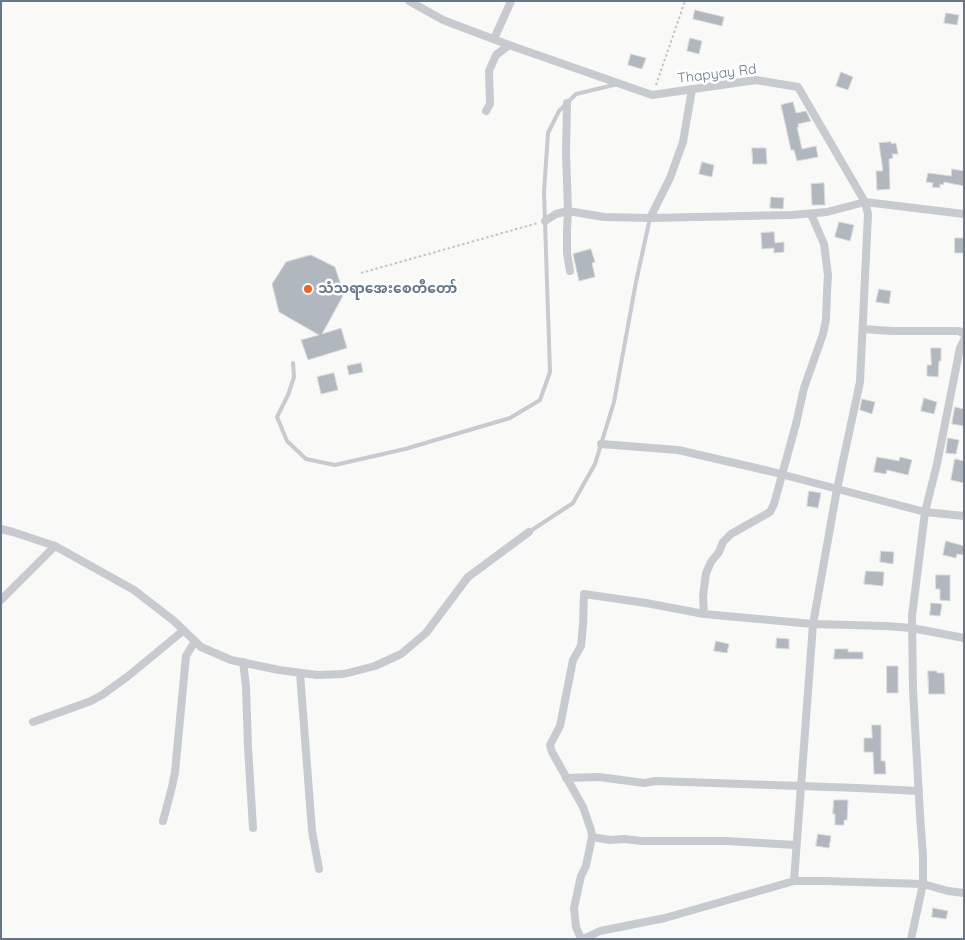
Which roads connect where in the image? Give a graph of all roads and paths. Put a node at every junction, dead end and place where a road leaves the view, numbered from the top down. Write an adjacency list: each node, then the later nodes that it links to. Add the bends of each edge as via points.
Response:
1 (409, 1): 4 (street, Thapyay Rd, via 443,20)
2 (511, 1): 4 (street)
3 (685, 1): 8 (path)
4 (494, 39): 5 (street, Thapyay Rd)
5 (509, 45): 6 (street, Thapyay Rd); 10 (street, via 496,56 489,71 490,104)
6 (621, 84): 8 (street, Thapyay Rd); 9 (lane, via 576,94)
7 (692, 89): 8 (street, Thapyay Rd); 11 (street, Thapyay Rd, via 756,80 798,86); 15 (street, via 683,142)
8 (652, 95)
9 (567, 103): 12 (street); 16 (lane, via 548,133)
10 (486, 111)
11 (866, 202): 13 (street); 14 (street); 19 (street)
12 (568, 211): 15 (street, via 604,217); 16 (street); 17 (street)
13 (811, 214): 15 (street); 24 (street, via 824,244 828,276 826,320)
14 (964, 214)
15 (650, 218): 23 (lane, via 614,402)
16 (545, 221): 18 (path); 22 (lane, via 550,372 540,400 510,418 405,449 335,465 306,459 287,441 277,417 294,377)
17 (570, 271)
18 (361, 273)
19 (863, 329): 20 (street); 25 (street, via 860,382)
20 (964, 334)
21 (964, 340): 26 (street)
22 (293, 363)
23 (601, 444): 24 (street, via 678,450); 29 (lane, via 595,464 573,503)
24 (782, 474): 25 (street); 32 (street, via 770,512 732,534 711,562 706,573)
25 (837, 490): 26 (street); 33 (street)
26 (925, 512): 27 (street); 34 (street)
27 (964, 516)
28 (1, 529): 30 (street)
29 (529, 532): 39 (street, via 468,577 426,633 401,654 375,666 344,674)
30 (55, 546): 31 (street); 35 (street, via 134,590)
31 (1, 600)
32 (704, 614): 33 (street); 41 (street, via 584,594 581,646 573,660 560,726 550,745)
33 (813, 624): 34 (street); 42 (street)
34 (912, 628): 36 (street); 43 (street)
35 (184, 630): 37 (street); 40 (street, via 102,695)
36 (964, 638)
37 (195, 641): 38 (street, via 201,647); 44 (street, via 186,656 175,772)
38 (243, 662): 39 (street); 45 (street)
39 (300, 673): 48 (street, via 312,831)
40 (33, 722)
41 (566, 778): 42 (street); 46 (street, via 583,807)
42 (801, 786): 43 (street); 47 (street)
43 (919, 791): 50 (street)
44 (163, 821)
45 (253, 828)
46 (592, 837): 47 (street); 52 (street, via 574,908 576,927)
47 (796, 845): 49 (street)
48 (319, 869)
49 (794, 881): 50 (street); 52 (street, via 665,918 600,931)
50 (923, 884): 51 (street); 53 (street)
51 (964, 893)
52 (582, 939)
53 (911, 939)

